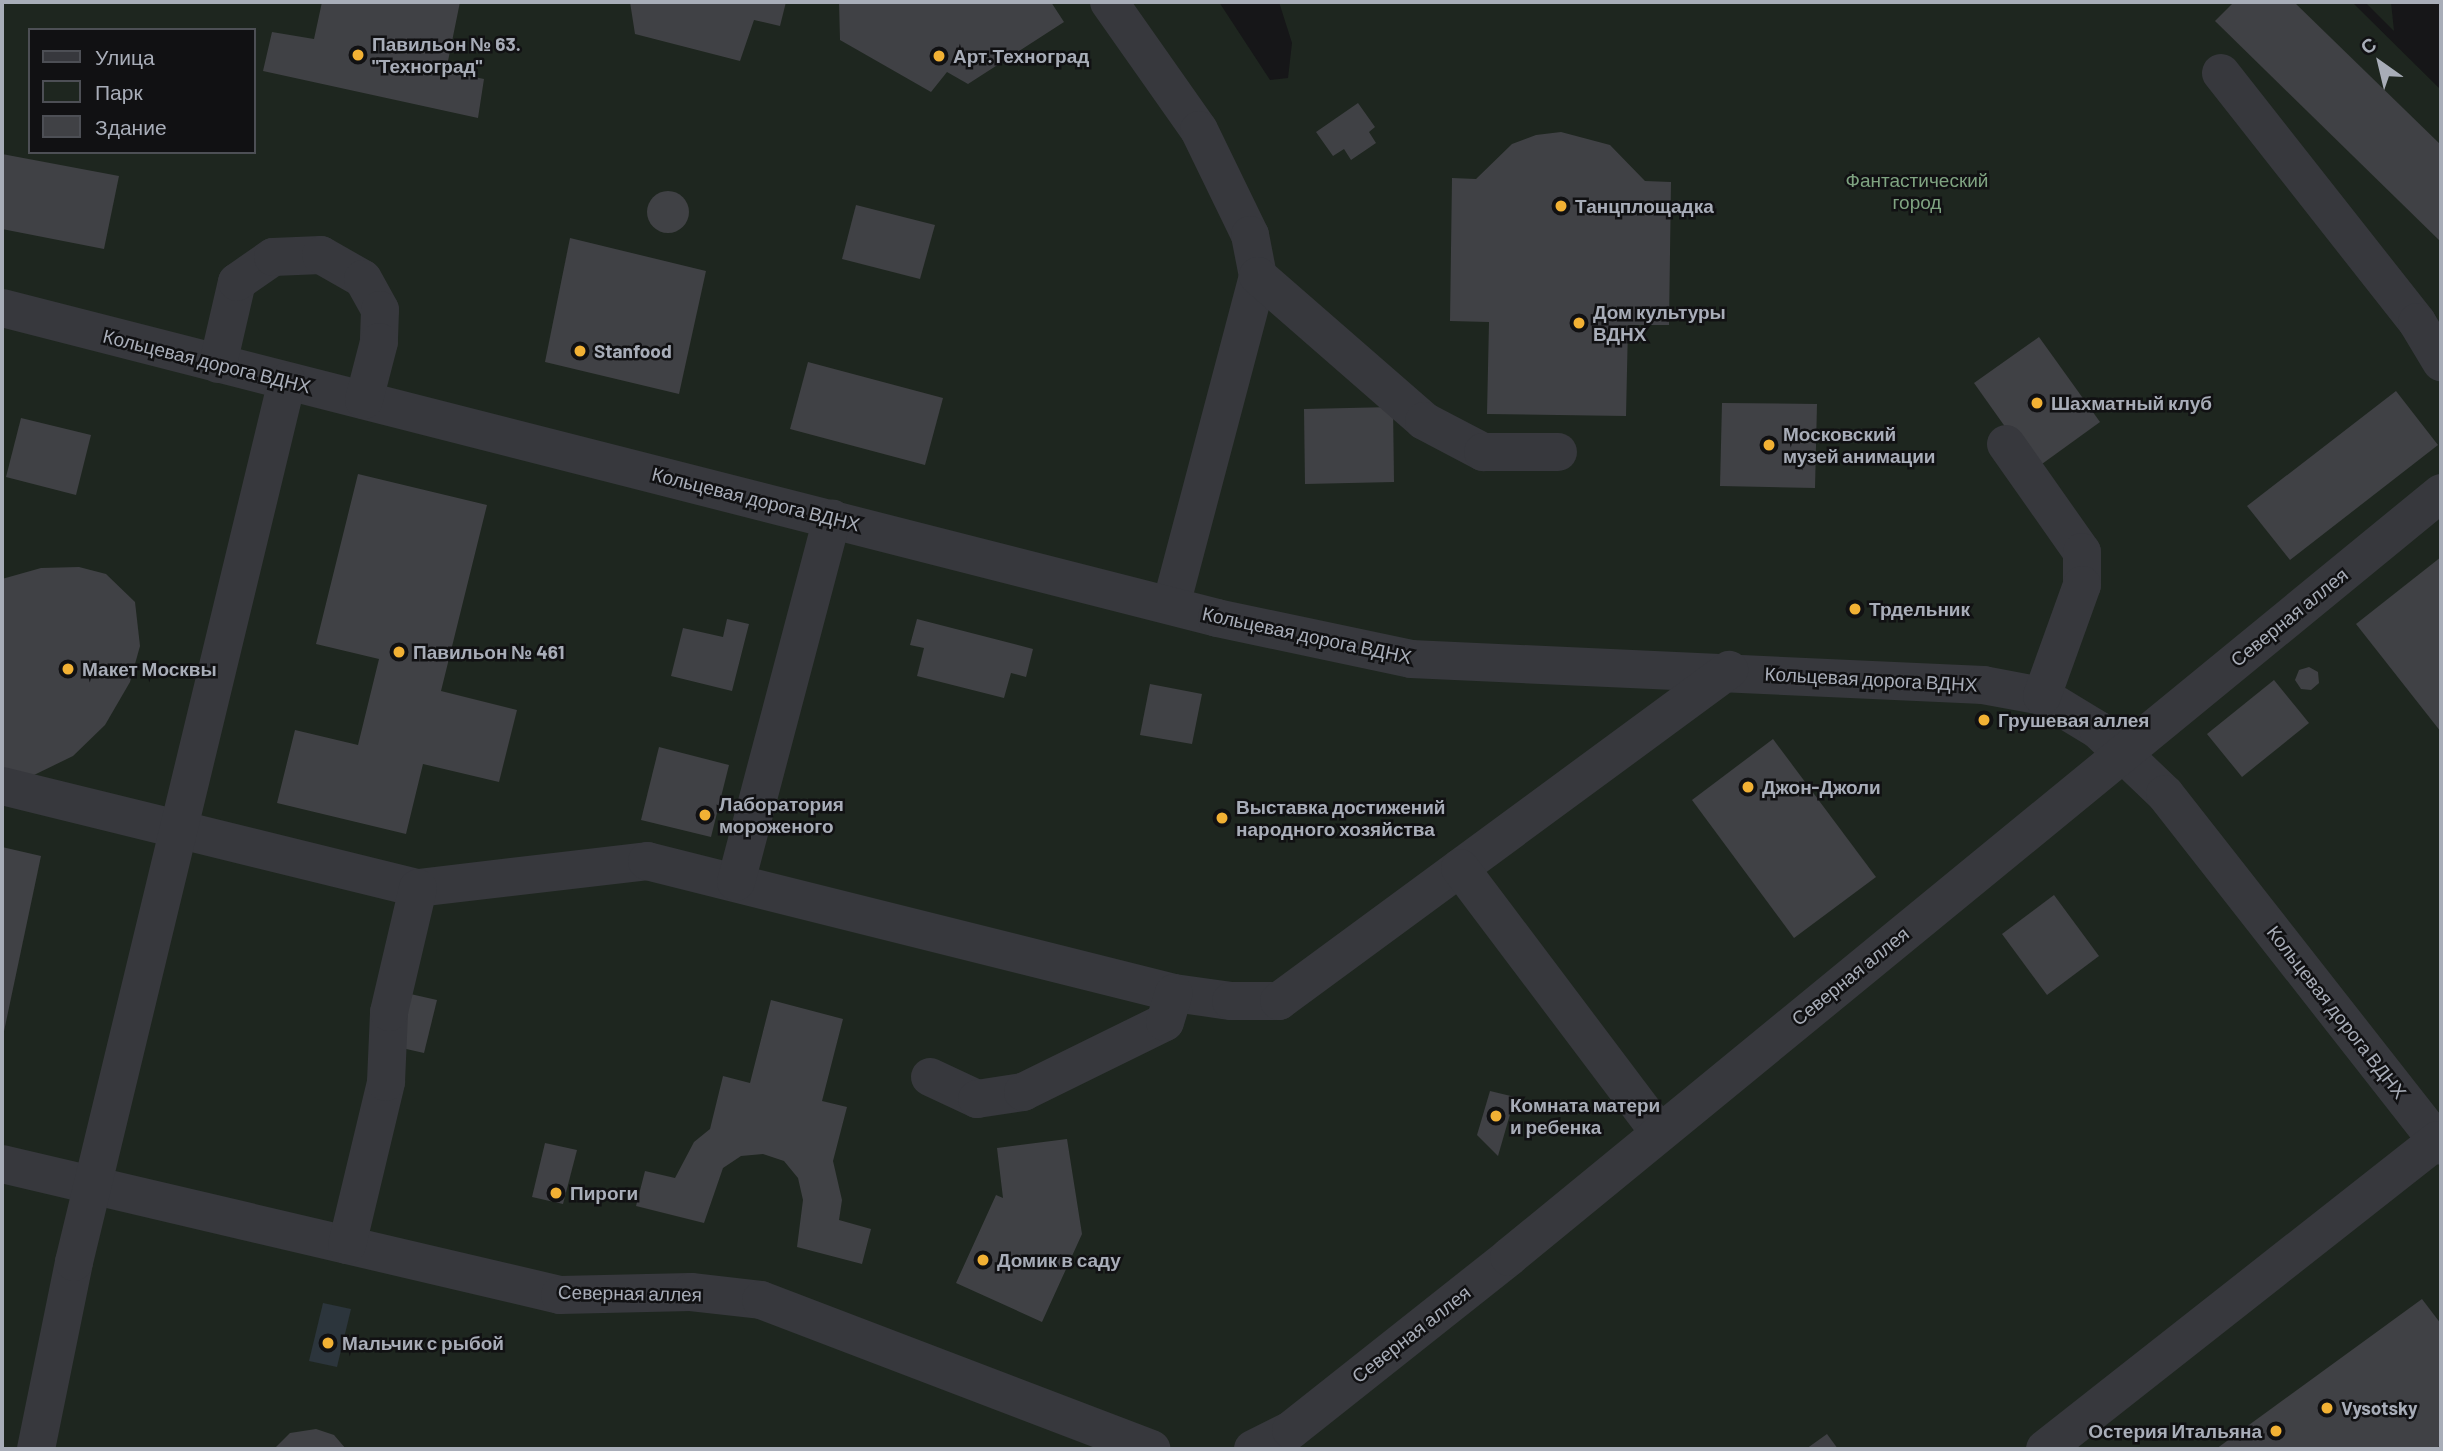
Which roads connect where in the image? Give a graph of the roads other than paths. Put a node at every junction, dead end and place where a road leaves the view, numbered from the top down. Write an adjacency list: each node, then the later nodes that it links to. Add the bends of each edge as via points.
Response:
1 (1109, 2): 3 (street, via 1199,130 1250,235)
2 (2221, 73): 5 (street, via 2417,322)
3 (1258, 276): 10 (street, via 1424,421 1483,452); 13 (street)
4 (2, 308): 6 (street, Кольцевая дорога ВДНХ)
5 (2441, 362)
6 (218, 364): 7 (street, Кольцевая дорога ВДНХ); 8 (street, via 237,282 273,257 321,255 363,279 380,310 379,342)
7 (287, 381): 8 (street, Кольцевая дорога ВДНХ); 18 (street)
8 (364, 400): 12 (street, Кольцевая дорога ВДНХ)
9 (2006, 444): 15 (street, via 2082,552 2082,585)
10 (1558, 452)
11 (2439, 500): 16 (street, Северная аллея)
12 (832, 518): 13 (street, Кольцевая дорога ВДНХ); 20 (street)
13 (1171, 605): 14 (street, Кольцевая дорога ВДНХ, via 1411,659)
14 (1730, 670): 15 (street, Кольцевая дорога ВДНХ, via 1983,685); 19 (street)
15 (2042, 695): 16 (street, Кольцевая дорога ВДНХ)
16 (2124, 751): 24 (street, Северная аллея); 25 (street, Кольцевая дорога ВДНХ, via 2165,794)
17 (2, 786): 18 (street)
18 (181, 831): 21 (street); 27 (street)
19 (1460, 868): 22 (street, via 1279,1000 1231,1001); 24 (street)
20 (736, 881): 21 (street, via 647,861); 22 (street)
21 (418, 888): 28 (street, via 389,1012 386,1082)
22 (1174, 993): 23 (street, via 1165,1021 1023,1093 977,1099)
23 (930, 1077)
24 (1658, 1132): 31 (street, Северная аллея, via 1301,1422)
25 (2437, 1134): 32 (street)
26 (2, 1164): 27 (street, Северная аллея)
27 (93, 1185): 28 (street, Северная аллея); 29 (street)
28 (347, 1245): 30 (street, Северная аллея, via 560,1295 691,1292 761,1300)
29 (36, 1449)
30 (1152, 1449)
31 (1253, 1449)
32 (2045, 1449)

